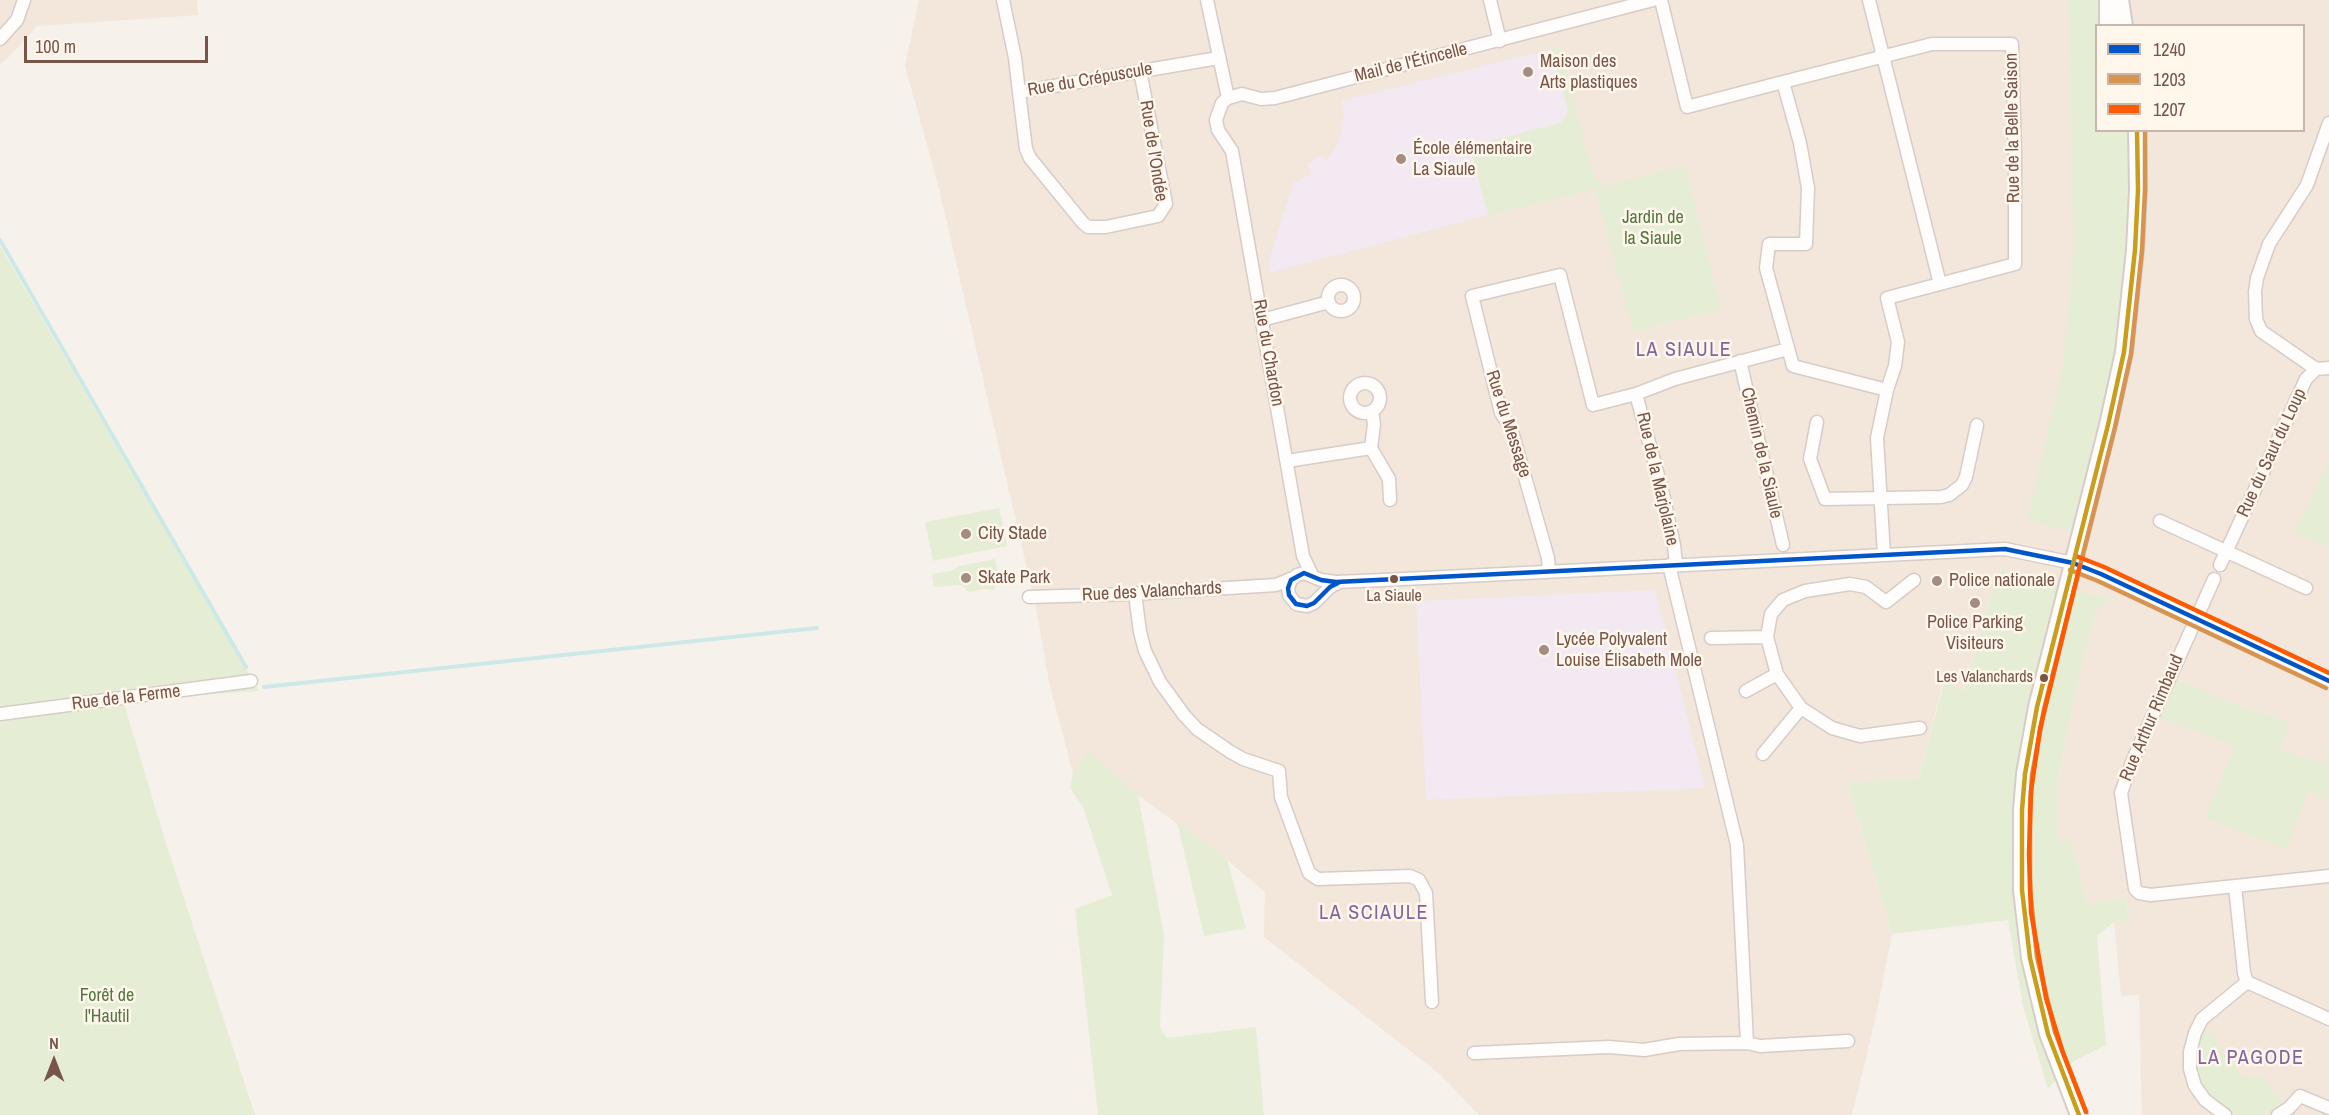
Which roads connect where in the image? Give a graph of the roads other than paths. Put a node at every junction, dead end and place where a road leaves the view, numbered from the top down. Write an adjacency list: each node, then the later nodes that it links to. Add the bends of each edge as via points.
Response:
1 (24, 0): 12 (street, via 17,20)
2 (1003, 0): 18 (street, Rue du Crépuscule)
3 (1207, 0): 15 (street)
4 (1490, 0): 13 (street)
5 (1653, 0): 13 (street, Mail de l'Étincelle)
6 (1661, 0): 17 (street, Rue de la Belle Saison, via 1687,107)
7 (1869, 0): 14 (street)
8 (2108, 0): 10 (main road)
9 (2120, 0): 11 (main road)
10 (2109, 24)
11 (2124, 24)
12 (0, 39)
13 (1500, 41): 19 (street, Mail de l'Étincelle, via 1275,98 1242,94)
14 (1883, 56): 17 (street, Rue de la Belle Saison); 23 (street); 23 (street, Rue de la Belle Saison, via 1932,44 2012,44 2015,264)
15 (1218, 58): 16 (street, Rue du Crépuscule); 19 (street)
16 (1140, 71): 18 (street, Rue du Crépuscule); 18 (street, Rue de l'Ondée, via 1166,204 1158,216 1106,227 1088,227 1083,223 1030,158)
17 (1783, 82): 26 (street, via 1808,188 1806,244 1769,244 1766,268)
18 (1019, 92)
19 (1228, 98): 25 (street, Rue du Chardon, via 1216,120 1232,151)
20 (2329, 123): 28 (street, via 2307,185 2269,244 2255,292 2256,319 2261,331)
21 (2137, 132): 43 (main road, via 2135,250 2124,352)
22 (1560, 275): 30 (street, Rue de la Marjolaine, via 1593,405); 46 (street, Rue du Message, via 1472,297 1501,413 1511,428)
23 (1940, 284): 29 (street, Rue de la Belle Saison, via 1887,298 1898,342)
24 (1329, 302): 25 (street)
25 (1262, 320): 35 (street, Rue du Chardon)
26 (1788, 349): 27 (street, Rue de la Marjolaine); 29 (street, via 1793,366)
27 (1740, 361): 30 (street, Rue de la Marjolaine); 39 (street, Chemin de la Siaule)
28 (2323, 368): 40 (street, Rue du Saut du Loup, via 2306,379)
29 (1887, 390): 36 (street, Rue de la Belle Saison, via 1876,438)
30 (1636, 394): 44 (street, Rue de la Marjolaine, via 1674,545)
31 (1372, 412): 34 (street)
32 (1817, 422): 36 (street, via 1810,459 1825,499)
33 (1977, 425): 36 (street, via 1966,477 1949,495)
34 (1371, 447): 35 (street); 37 (street, via 1389,478)
35 (1287, 461): 42 (street, Rue du Chardon)
36 (1881, 498): 41 (street, Rue de la Belle Saison)
37 (1390, 500)
38 (2160, 521): 40 (street)
39 (1783, 545)
40 (2227, 552): 45 (street, Rue du Saut du Loup); 53 (street)
41 (1884, 555): 43 (street, via 2005,549); 44 (street)
42 (1303, 556): 47 (street, Rue du Chardon); 48 (street, Rue du Chardon)
43 (2073, 563): 58 (street); 78 (main road, via 2033,728 2024,790 2021,854 2024,913 2039,1000)
44 (1672, 565): 46 (street); 75 (street, Rue de la Marjolaine, via 1737,845)
45 (2220, 566)
46 (1549, 571): 51 (street)
47 (1313, 576): 48 (street, via 1304,573); 51 (street); 57 (street, via 1321,587)
48 (1295, 577): 52 (street, Rue des Valanchards); 54 (street)
49 (2214, 579): 58 (street, Rue Arthur Rimbaud)
50 (1914, 580): 59 (street, via 1886,602 1866,587 1850,584 1805,591 1783,600 1771,614)
51 (1340, 582): 57 (street)
52 (1276, 585): 54 (street); 55 (street, Rue des Valanchards)
53 (2306, 588)
54 (1288, 593): 57 (street, via 1293,602 1303,607)
55 (1135, 594): 56 (street, Rue des Valanchards); 72 (street, via 1145,651 1184,715 1229,752 1279,771 1281,797 1310,873 1318,879 1410,876 1419,880 1425,893)
56 (1029, 597)
57 (1319, 598)
58 (2195, 618): 63 (street); 70 (street, Rue Arthur Rimbaud, via 2123,786 2121,800 2133,884 2139,893 2151,895)
59 (1767, 637): 60 (street); 61 (street)
60 (1711, 638)
61 (1778, 674): 64 (street); 65 (street)
62 (251, 681): 66 (street, Rue de la Ferme)
63 (2329, 681)
64 (1746, 691)
65 (1801, 708): 67 (street, via 1832,728 1860,736); 68 (street)
66 (0, 714)
67 (1920, 728)
68 (1763, 754)
69 (2329, 876): 70 (street, Rue Arthur Rimbaud)
70 (2235, 886): 71 (street)
71 (2247, 982): 73 (street); 79 (street, via 2202,1019 2190,1053 2195,1086 2205,1100)
72 (1432, 1002)
73 (2329, 1019)
74 (1848, 1041): 75 (street, via 1760,1046)
75 (1747, 1043): 76 (street, via 1679,1044 1644,1050 1609,1047)
76 (1474, 1053)
77 (2329, 1108): 80 (street, via 2300,1096)
78 (2079, 1115)
79 (2225, 1115)
80 (2278, 1115)

